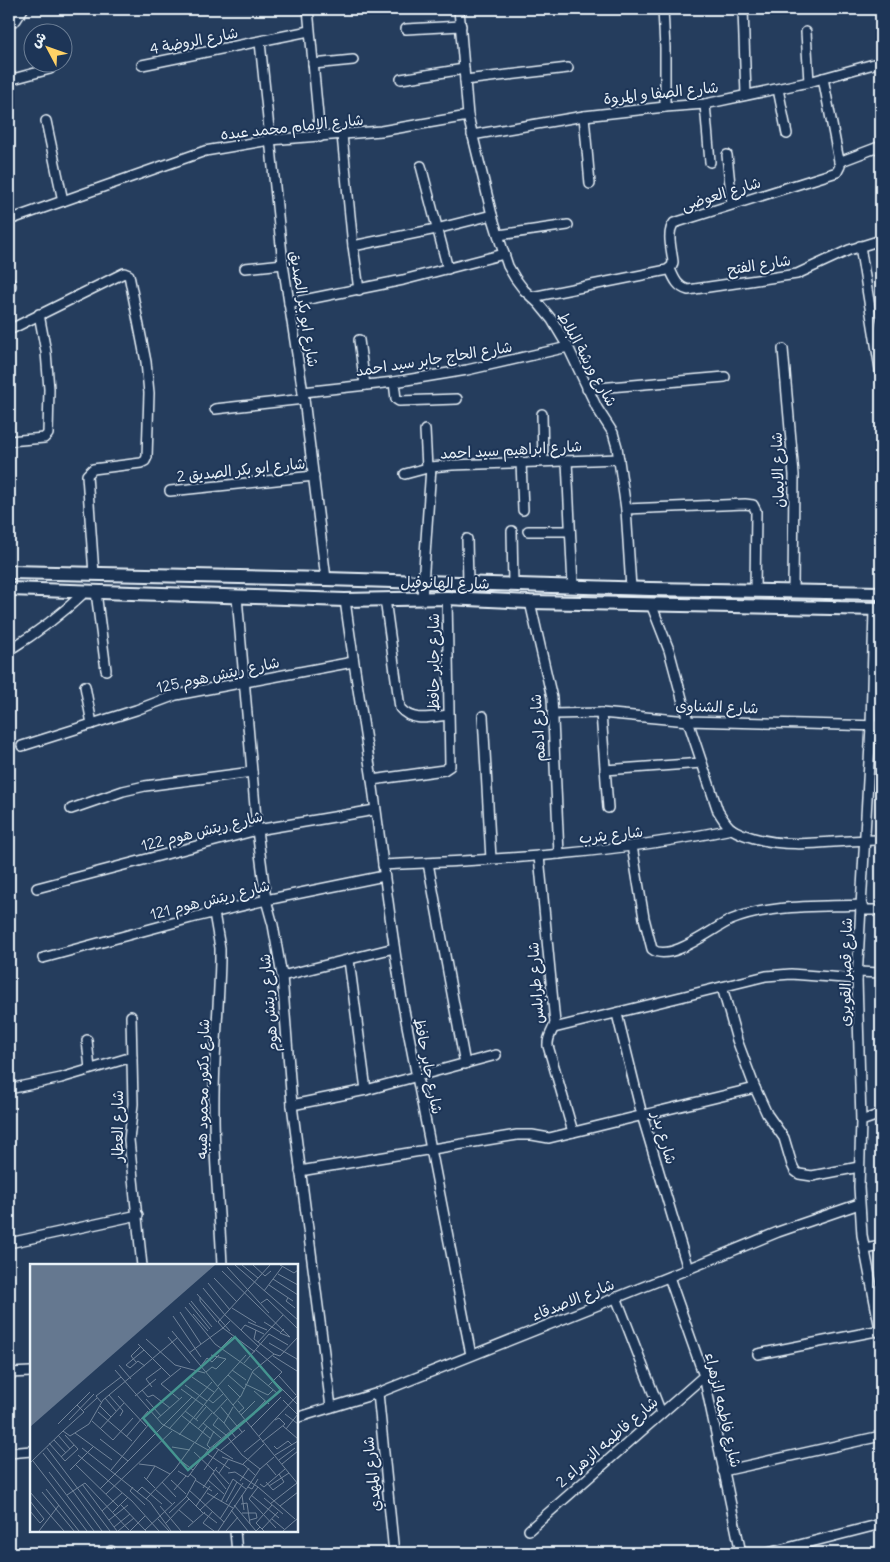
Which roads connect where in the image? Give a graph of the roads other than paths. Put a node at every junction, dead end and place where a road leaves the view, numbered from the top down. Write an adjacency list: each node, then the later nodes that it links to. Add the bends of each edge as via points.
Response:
1 (23, 9): 6 (street, via 16,20)
2 (308, 9): 9 (street)
3 (459, 9): 7 (street, شارع ورشة البلاط)
4 (663, 9): 27 (street)
5 (743, 9): 25 (street)
6 (9, 23)
7 (461, 26): 8 (street); 17 (street, شارع ورشة البلاط)
8 (406, 29)
9 (310, 31): 11 (street, شارع الروضة 4); 14 (street)
10 (806, 32): 23 (street)
11 (260, 42): 15 (street, شارع الروضة 4); 35 (street, شارع ابو بكر الصديق)
12 (353, 60): 14 (street)
13 (881, 62): 19 (street, شارع الصفا و المروة)
14 (313, 64): 34 (street)
15 (142, 65)
16 (568, 68): 22 (street)
17 (464, 69): 20 (street); 22 (street, شارع ورشة البلاط)
18 (39, 72): 21 (street)
19 (823, 78): 23 (street, شارع الصفا و المروة); 39 (street)
20 (400, 79)
21 (9, 80)
22 (465, 80): 28 (street, شارع ورشة البلاط)
23 (809, 82): 24 (street, شارع الصفا و المروة)
24 (778, 89): 25 (street, شارع الصفا و المروة); 31 (street)
25 (746, 95): 26 (street, شارع الصفا و المروة)
26 (705, 104): 27 (street, شارع الصفا و المروة); 38 (street)
27 (665, 107): 29 (street, شارع الصفا و المروة)
28 (468, 116): 32 (street, شارع الإمام محمد عبده); 33 (street, شارع ورشة البلاط)
29 (584, 116): 33 (street, شارع الصفا و المروة); 41 (street)
30 (46, 121): 42 (street)
31 (787, 134)
32 (342, 135): 34 (street, شارع الإمام محمد عبده); 50 (street)
33 (472, 135): 44 (street, شارع ورشة البلاط)
34 (320, 137): 35 (street, شارع الإمام محمد عبده)
35 (270, 140): 42 (street, شارع الإمام محمد عبده, via 191,155); 53 (street, شارع ابو بكر الصديق)
36 (881, 146): 39 (street)
37 (727, 155): 43 (street)
38 (710, 162)
39 (839, 162): 43 (street, شارع العوضى, via 837,172)
40 (421, 166): 47 (street)
41 (590, 184)
42 (63, 201): 45 (street, شارع الإمام محمد عبده)
43 (732, 204): 56 (street, شارع العوضى, via 670,227 673,262)
44 (492, 214): 47 (street); 48 (street, شارع ورشة البلاط)
45 (9, 220)
46 (568, 225): 48 (street)
47 (436, 229): 50 (street); 55 (street)
48 (499, 236): 52 (street, شارع ورشة البلاط)
49 (881, 240): 51 (street, شارع الفتح)
50 (353, 246): 57 (street)
51 (860, 246): 56 (street, شارع الفتح, via 797,274 688,290 678,284); 65 (street)
52 (504, 254): 55 (street); 58 (street, شارع ورشة البلاط, via 515,278)
53 (283, 264): 54 (street); 59 (street, شارع ابو بكر الصديق)
54 (245, 268)
55 (448, 269): 57 (street)
56 (670, 269): 58 (street)
57 (359, 290): 59 (street)
58 (532, 298): 63 (street, شارع ورشة البلاط, via 552,320)
59 (289, 303): 70 (street, شارع ابو بكر الصديق)
60 (39, 314): 61 (street); 75 (street, via 49,389 48,434 44,438); 91 (street, via 126,273 129,275 146,362 149,393 147,457 141,463 93,469 87,475)
61 (9, 330)
62 (359, 340): 68 (street)
63 (568, 347): 67 (street, شارع الحاج جابر سيد احمد, via 467,370); 69 (street, شارع ورشة البلاط)
64 (783, 349): 100 (street, شارع الايمان, via 793,445)
65 (881, 375)
66 (725, 377): 69 (street)
67 (394, 382): 68 (street, شارع الحاج جابر سيد احمد); 71 (street, via 396,399 399,400)
68 (365, 385): 70 (street, شارع الحاج جابر سيد احمد)
69 (587, 389): 76 (street, شارع ورشة البلاط, via 613,433)
70 (304, 395): 72 (street, شارع الحاج جابر سيد احمد); 82 (street, شارع ابو بكر الصديق)
71 (457, 399)
72 (215, 409)
73 (542, 414): 78 (street)
74 (425, 430): 80 (street)
75 (9, 441)
76 (618, 459): 77 (street, شارع ابراهيم سيد احمد); 84 (street, شارع ورشة البلاط)
77 (568, 460): 78 (street, شارع ابراهيم سيد احمد); 88 (street)
78 (544, 461): 79 (street, شارع ابراهيم سيد احمد)
79 (521, 462): 80 (street, شارع ابراهيم سيد احمد); 85 (street)
80 (429, 468): 81 (street, شارع ابراهيم سيد احمد); 93 (street)
81 (405, 474)
82 (314, 476): 83 (street, شارع ابو بكر الصديق 2); 92 (street, شارع ابو بكر الصديق)
83 (170, 491)
84 (626, 509): 97 (street, شارع ورشة البلاط); 99 (street, via 753,505 756,511)
85 (523, 510)
86 (512, 531): 95 (street)
87 (528, 531): 88 (street)
88 (570, 531): 96 (street)
89 (468, 539): 94 (street)
90 (9, 572): 91 (street, شارع الهانوفيل)
91 (94, 574): 92 (street, شارع الهانوفيل)
92 (326, 579): 93 (street, شارع الهانوفيل)
93 (422, 582): 94 (street, شارع الهانوفيل); 106 (street)
94 (468, 583): 95 (street, شارع الهانوفيل)
95 (513, 584): 96 (street, شارع الهانوفيل)
96 (573, 586): 97 (street, شارع الهانوفيل)
97 (631, 588): 99 (street, شارع الهانوفيل)
98 (9, 589): 101 (street, شارع الهانوفيل)
99 (755, 590): 100 (street, شارع الهانوفيل)
100 (793, 591): 102 (street, شارع الهانوفيل)
101 (91, 592): 103 (street, شارع الهانوفيل); 111 (street); 113 (street)
102 (881, 593)
103 (237, 597): 107 (street, شارع الهانوفيل); 114 (street, شارع ريتش هوم)
104 (447, 598): 106 (street, شارع الهانوفيل); 108 (street, شارع الهانوفيل); 118 (street, شارع جابر حافظ)
105 (385, 599): 106 (street, شارع الهانوفيل); 107 (street, شارع الهانوفيل); 118 (street, via 400,708 412,717)
106 (422, 599)
107 (345, 600): 112 (street, شارع جابر حافظ)
108 (530, 602): 109 (street, شارع الهانوفيل); 116 (street, شارع ادهم, via 552,698)
109 (650, 604): 110 (street, شارع الهانوفيل); 120 (street, via 668,650)
110 (878, 609): 122 (street, شارع قصر القويرى)
111 (9, 650)
112 (353, 662): 114 (street, شارع ريتش هوم 125); 128 (street, شارع جابر حافظ)
113 (106, 670)
114 (245, 681): 121 (street, شارع ريتش هوم 125, via 176,695); 127 (street, شارع ريتش هوم)
115 (85, 686): 121 (street)
116 (552, 714): 117 (street, شارع الشناوى); 137 (street, شارع ادهم)
117 (601, 714): 120 (street, شارع الشناوى); 126 (street)
118 (448, 715): 128 (street, شارع جابر حافظ, via 448,769)
119 (482, 716): 139 (street)
120 (688, 721): 122 (street, شارع الشناوى); 125 (street)
121 (92, 724): 124 (street, شارع ريتش هوم 125)
122 (870, 726): 123 (street, شارع الشناوى); 134 (street, شارع قصر القويرى)
123 (881, 726)
124 (22, 746)
125 (702, 763): 126 (street); 132 (street, via 718,810)
126 (605, 770): 129 (street)
127 (252, 772): 130 (street, via 145,786); 133 (street, شارع ريتش هوم)
128 (372, 780): 131 (street, شارع جابر حافظ)
129 (608, 808)
130 (71, 809)
131 (376, 810): 133 (street, شارع ريتش هوم 122); 141 (street, شارع جابر حافظ)
132 (732, 829): 134 (street, via 769,842 789,844); 136 (street, شارع يثرب)
133 (257, 830): 143 (street, شارع ريتش هوم 122); 144 (street, شارع ريتش هوم)
134 (865, 840): 135 (street); 145 (street, شارع قصر القويرى)
135 (881, 840)
136 (632, 846): 137 (street, شارع يثرب); 145 (street, via 644,918 652,949 656,952 685,947 730,920 751,913 773,909)
137 (559, 854): 138 (street, شارع يثرب)
138 (539, 856): 139 (street, شارع يثرب); 157 (street, شارع طرابلس)
139 (491, 859): 140 (street, شارع يثرب)
140 (428, 863): 141 (street, شارع يثرب); 161 (street)
141 (383, 865): 142 (street, شارع جابر حافظ)
142 (384, 876): 144 (street, شارع ريتش هوم 121); 148 (street, شارع جابر حافظ)
143 (37, 888)
144 (266, 900): 147 (street, شارع ريتش هوم 121); 152 (street, شارع ريتش هوم)
145 (861, 908): 146 (street); 153 (street, شارع قصر القويرى)
146 (881, 910)
147 (214, 913): 149 (street, شارع ريتش هوم 121); 181 (street, شارع دكتور محمود هيبه, via 220,954 214,1149)
148 (394, 948): 150 (street); 163 (street, شارع جابر حافظ)
149 (43, 958)
150 (349, 960): 152 (street); 166 (street)
151 (881, 973): 153 (street)
152 (282, 976): 167 (street, شارع ريتش هوم)
153 (858, 976): 154 (street, via 766,976); 170 (street, شارع قصر القويرى)
154 (722, 987): 155 (street); 164 (street)
155 (617, 1014): 157 (street); 169 (street, شارع بدر)
156 (132, 1016): 160 (street, شارع العطار)
157 (554, 1028): 171 (street, شارع طرابلس, via 548,1037 548,1046)
158 (87, 1040): 162 (street)
159 (496, 1055): 161 (street)
160 (132, 1057): 162 (street); 176 (street, شارع العطار, via 133,1104 129,1140)
161 (465, 1064): 163 (street)
162 (90, 1069): 165 (street)
163 (417, 1077): 166 (street); 172 (street, شارع جابر حافظ)
164 (755, 1088): 169 (street); 173 (street, via 767,1114 784,1138 792,1166 799,1174 812,1176)
165 (9, 1090)
166 (366, 1090): 167 (street)
167 (292, 1105): 174 (street, شارع ريتش هوم)
168 (881, 1114): 170 (street)
169 (642, 1115): 171 (street); 182 (street, شارع بدر)
170 (861, 1122): 173 (street, شارع قصر القويرى)
171 (573, 1132): 172 (street, via 549,1138 517,1136)
172 (430, 1151): 174 (street); 187 (street, شارع جابر حافظ)
173 (859, 1167): 175 (street, شارع قصر القويرى)
174 (300, 1171): 192 (street, شارع ريتش هوم)
175 (859, 1204): 179 (street, شارع قصر القويرى); 182 (street, شارع الاصدقاء, via 778,1232)
176 (138, 1215): 177 (street); 180 (street, شارع العطار)
177 (9, 1243)
178 (881, 1246): 179 (street)
179 (865, 1249): 185 (street, شارع قصر القويرى)
180 (142, 1264)
181 (222, 1264)
182 (688, 1269): 183 (street, شارع الاصدقاء)
183 (670, 1277): 184 (street, شارع الاصدقاء); 190 (street, شارع فاطمه الزهراء)
184 (616, 1297): 187 (street, شارع الاصدقاء); 193 (street)
185 (881, 1331): 186 (street)
186 (758, 1354)
187 (471, 1355): 191 (street, شارع الاصدقاء)
188 (30, 1372): 189 (street)
189 (9, 1373)
190 (704, 1376): 193 (street, شارع فاطمه الزهراء 2); 198 (street, شارع فاطمه الزهراء)
191 (378, 1393): 192 (street, شارع الاصدقاء); 203 (street, شارع المهدي)
192 (331, 1407): 194 (street, شارع الاصدقاء)
193 (661, 1413): 200 (street, شارع فاطمه الزهراء 2)
194 (298, 1417)
195 (881, 1436): 198 (street)
196 (30, 1451): 197 (street)
197 (9, 1453)
198 (723, 1471): 204 (street, شارع فاطمه الزهراء)
199 (881, 1524): 205 (street)
200 (529, 1530)
201 (235, 1532): 202 (street)
202 (237, 1553)
203 (394, 1553)
204 (740, 1553)
205 (768, 1553)

